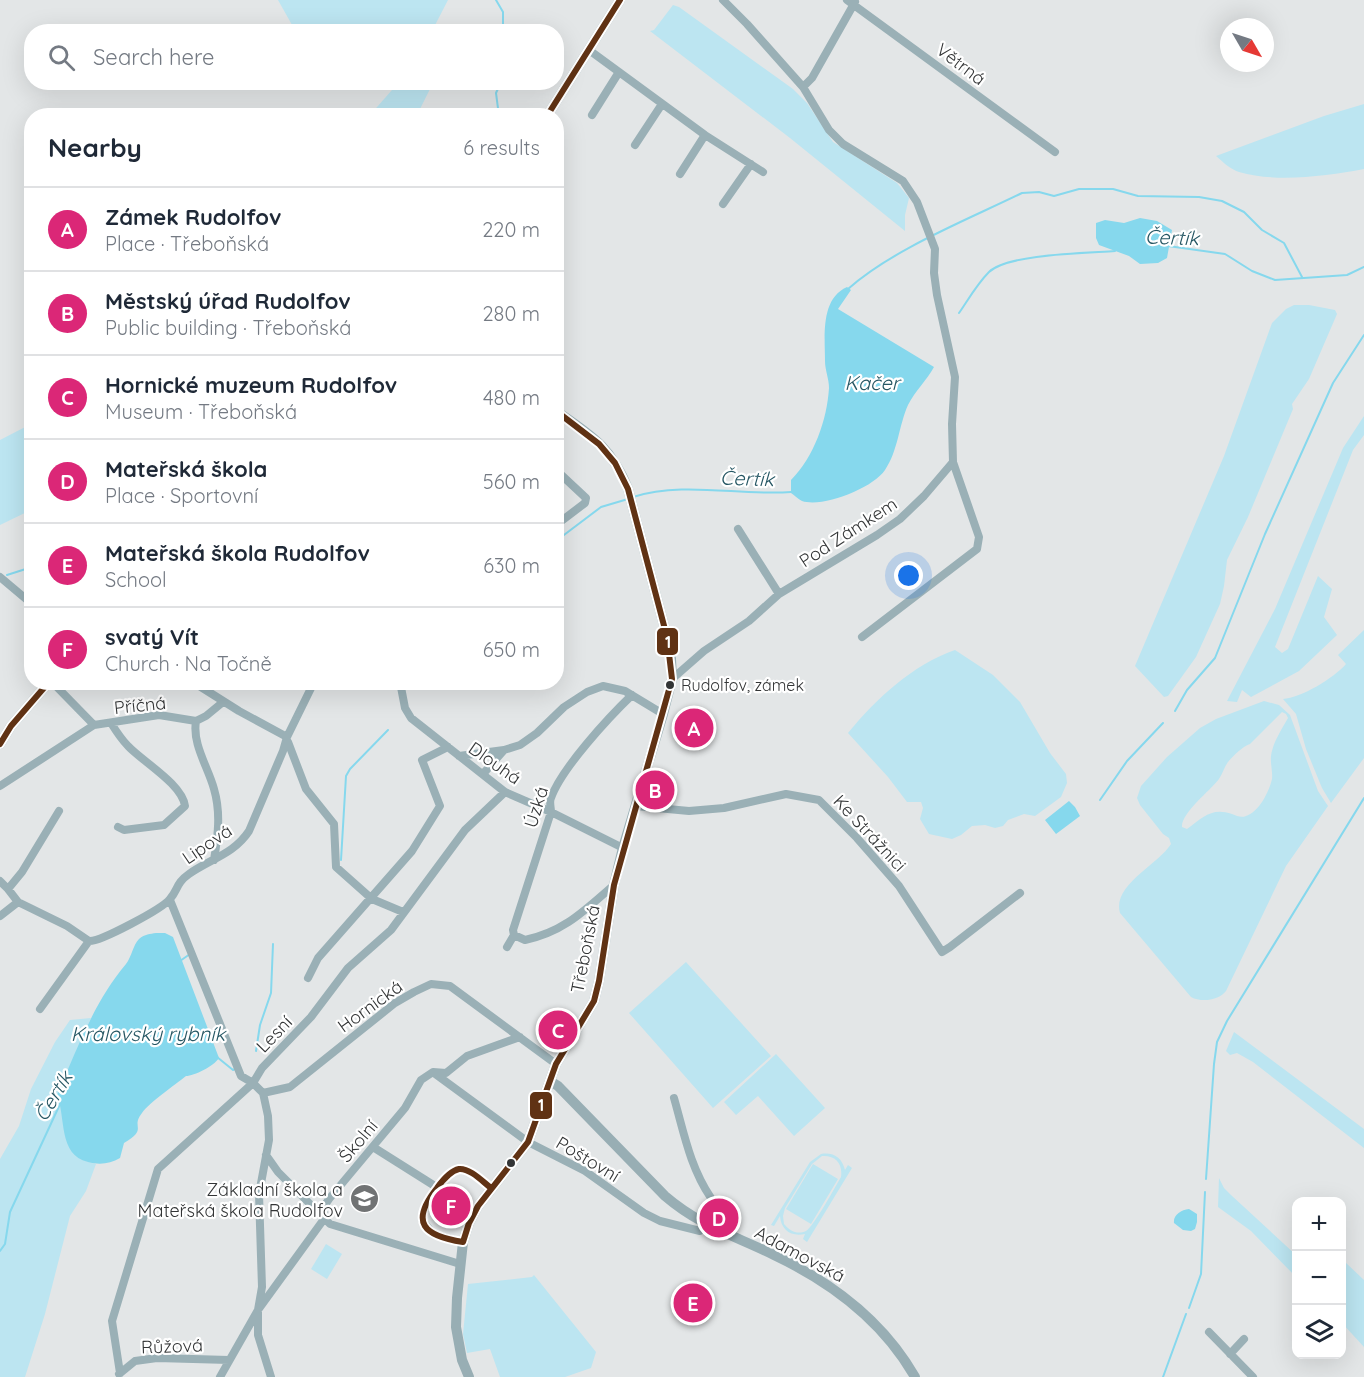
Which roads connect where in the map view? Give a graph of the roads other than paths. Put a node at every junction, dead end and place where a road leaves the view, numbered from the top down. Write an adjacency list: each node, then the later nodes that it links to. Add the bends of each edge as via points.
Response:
1 (620, 0): 4 (main road)
2 (723, 0): 6 (street)
3 (852, 2): 6 (street, via 812,78); 14 (street, Větrná)
4 (589, 50): 5 (street); 7 (main road)
5 (619, 72): 9 (street); 11 (street)
6 (803, 87): 20 (street, via 829,130 843,144 903,181 929,230 937,295 955,377)
7 (564, 89)
8 (564, 90): 10 (main road)
9 (662, 104): 12 (street); 13 (street)
10 (552, 108)
11 (592, 115)
12 (705, 135): 15 (street); 17 (street)
13 (636, 145)
14 (1055, 152)
15 (751, 165): 16 (street); 18 (street)
16 (763, 172)
17 (681, 174)
18 (723, 204)
19 (564, 417): 28 (main road, Třeboňská, via 604,447 615,460 628,489 667,637)
20 (953, 462): 25 (street, Pod Zámkem, via 924,496 878,536); 27 (street, via 979,537 977,549)
21 (564, 477): 22 (street, via 586,498)
22 (564, 519)
23 (738, 529): 25 (street)
24 (0, 577): 26 (street)
25 (779, 594): 28 (street, Pod Zámkem)
26 (24, 597)
27 (862, 637)
28 (672, 679): 36 (main road, Třeboňská)
29 (44, 690): 41 (main road)
30 (59, 690): 39 (street)
31 (205, 690): 35 (street)
32 (310, 690): 40 (street, Lipová)
33 (402, 690): 42 (street, Dlouhá, via 411,718)
34 (632, 695): 36 (street); 43 (street, via 603,686 587,692 520,745); 50 (street, Úzká, via 562,777 550,800)
35 (223, 702): 37 (street); 40 (street)
36 (663, 714): 48 (main road, Třeboňská)
37 (196, 721): 38 (street, Příčná, via 159,715); 53 (street, via 195,736 218,806)
38 (111, 723): 39 (street, Příčná); 51 (street, via 128,746 185,801 185,806 164,825 124,830)
39 (94, 725): 46 (street, Příčná)
40 (287, 737): 53 (street, Lipová, via 249,831 233,849); 58 (street, via 306,789 334,824 336,867)
41 (0, 744)
42 (448, 747): 44 (street, Dlouhá); 58 (street, Dlouhá, via 422,760 440,806 412,851)
43 (504, 750): 44 (street); 45 (street)
44 (459, 756): 45 (street, Dlouhá)
45 (483, 774): 47 (street, Dlouhá)
46 (0, 786)
47 (505, 792): 50 (street, Dlouhá); 61 (street, Lesní, via 465,830)
48 (636, 806): 52 (main road, Třeboňská); 57 (street, Ke Strážnici, via 689,811 724,808 786,794 819,800 899,886 942,952)
49 (59, 811): 56 (street)
50 (551, 812): 52 (street, Dlouhá); 63 (street, Úzká)
51 (118, 827)
52 (623, 848): 55 (main road, Třeboňská)
53 (214, 860): 59 (street, Lipová, via 179,882)
54 (0, 881): 56 (street)
55 (614, 885): 63 (street, Třeboňská, via 561,928 525,940); 69 (main road, Třeboňská, via 594,1001)
56 (8, 889): 60 (street)
57 (1020, 893)
58 (372, 899): 61 (street); 66 (street, via 318,958)
59 (170, 900): 64 (street, Lipová, via 122,929); 72 (street, via 242,1076)
60 (18, 902): 62 (street); 64 (street)
61 (403, 912): 72 (street, Lesní, via 385,937 348,968)
62 (0, 916)
63 (514, 935): 65 (street, Úzká)
64 (88, 941): 67 (street)
65 (507, 947)
66 (308, 978)
67 (40, 1010)
68 (520, 1037): 69 (street, Hornická); 70 (street, Školní, via 467,1056 446,1072); 73 (street, Hornická, via 450,986 431,984 395,1003 291,1087)
69 (556, 1064): 71 (main road, Třeboňská)
70 (433, 1072): 75 (street, Poštovní); 76 (street, Školní, via 421,1080 405,1108)
71 (550, 1081): 75 (main road, Třeboňská); 81 (main road, Adamovská, via 665,1196)
72 (253, 1083): 73 (street); 90 (street, Lesní, via 158,1169 112,1321)
73 (263, 1093): 77 (street, via 268,1116)
74 (674, 1098): 82 (street, via 694,1167 712,1200 733,1222)
75 (528, 1142): 79 (main road, Třeboňská); 81 (street, Poštovní, via 585,1171 660,1221)
76 (373, 1147): 78 (street); 80 (street, Školní, via 329,1199 323,1208)
77 (266, 1155): 80 (street); 85 (street, via 259,1194 262,1287)
78 (438, 1188): 79 (street, via 447,1175 459,1169); 83 (street, via 423,1209 422,1220 433,1234)
79 (491, 1188): 83 (main road, Třeboňská, via 473,1214)
80 (324, 1219): 84 (street); 85 (street, Školní)
81 (703, 1228): 82 (main road, Adamovská)
82 (730, 1236): 94 (main road, Adamovská, via 816,1276 840,1293 887,1338)
83 (463, 1242): 84 (main road, Třeboňská)
84 (460, 1264): 93 (main road, Třeboňská, via 456,1327)
85 (258, 1310): 89 (street, Školní); 92 (street, via 258,1335)
86 (1209, 1332): 88 (street)
87 (1244, 1339): 88 (street)
88 (1230, 1354): 95 (street)
89 (229, 1360): 90 (street, Růžová, via 135,1360); 91 (street, Školní)
90 (118, 1375)
91 (220, 1377)
92 (271, 1377)
93 (469, 1377)
94 (915, 1377)
95 (1253, 1377)

